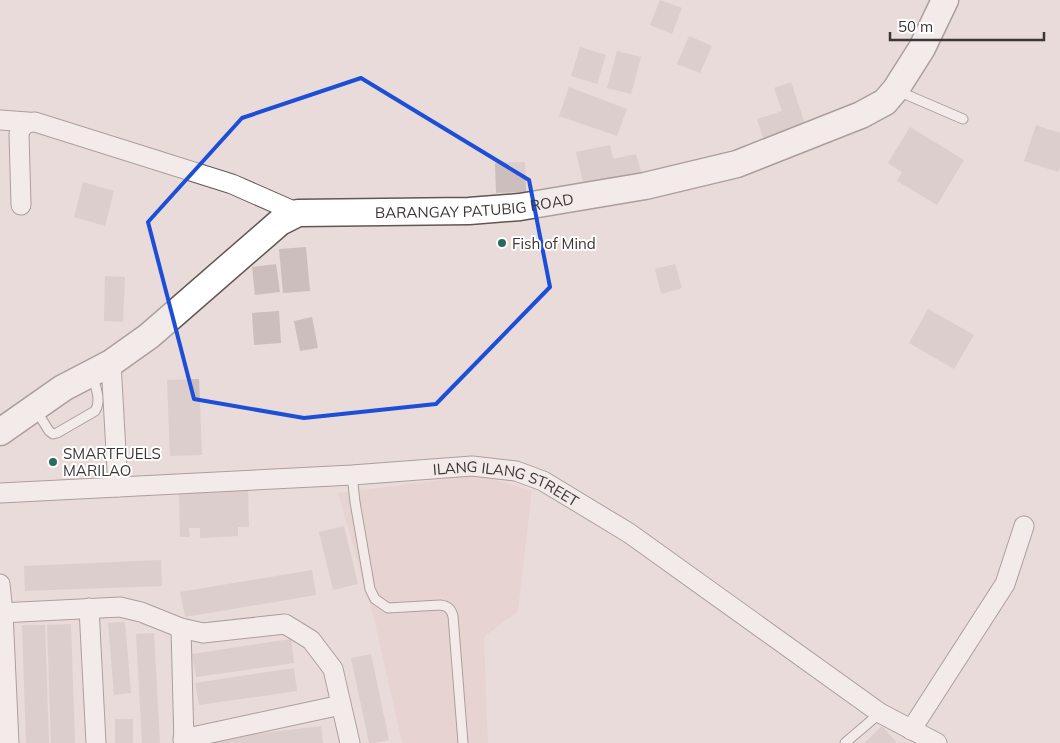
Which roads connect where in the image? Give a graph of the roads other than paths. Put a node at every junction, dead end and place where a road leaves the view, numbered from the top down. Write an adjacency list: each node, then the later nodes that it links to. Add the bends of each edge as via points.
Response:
1 (945, 0): 2 (main road, BARANGAY PATUBIG ROAD, via 922,48)
2 (896, 90): 3 (lane); 7 (main road, BARANGAY PATUBIG ROAD, via 885,102 861,115 737,164 645,186 520,207 469,212)
3 (963, 119)
4 (0, 120): 5 (street)
5 (28, 122): 6 (street, via 19,134); 7 (street, via 232,184)
6 (21, 205)
7 (298, 214): 8 (main road, BARANGAY PATUBIG ROAD, via 280,222 149,336)
8 (101, 368): 9 (main road, BARANGAY PATUBIG ROAD); 9 (lane, via 96,411 53,434); 12 (street)
9 (34, 408): 10 (main road, BARANGAY PATUBIG ROAD)
10 (0, 432)
11 (352, 475): 12 (street, ILANG ILANG STREET); 20 (street, ILANG ILANG STREET, via 472,466 516,471 543,481 629,533); 26 (lane, via 370,590 375,599 388,608 440,605 451,610)
12 (118, 487): 13 (street, ILANG ILANG STREET)
13 (0, 493)
14 (1024, 526): 21 (street, via 1005,584)
15 (0, 584): 17 (street)
16 (89, 608): 17 (street); 18 (street, via 120,606); 24 (street)
17 (1, 613): 23 (street)
18 (182, 628): 19 (street, via 203,633 285,624 311,640 333,669); 22 (street)
19 (341, 705): 22 (street); 25 (street)
20 (880, 713): 21 (street, ILANG ILANG STREET); 27 (lane)
21 (911, 730): 28 (street, ILANG ILANG STREET)
22 (183, 741)
23 (9, 743)
24 (96, 743)
25 (350, 743)
26 (463, 743)
27 (845, 743)
28 (938, 743)

